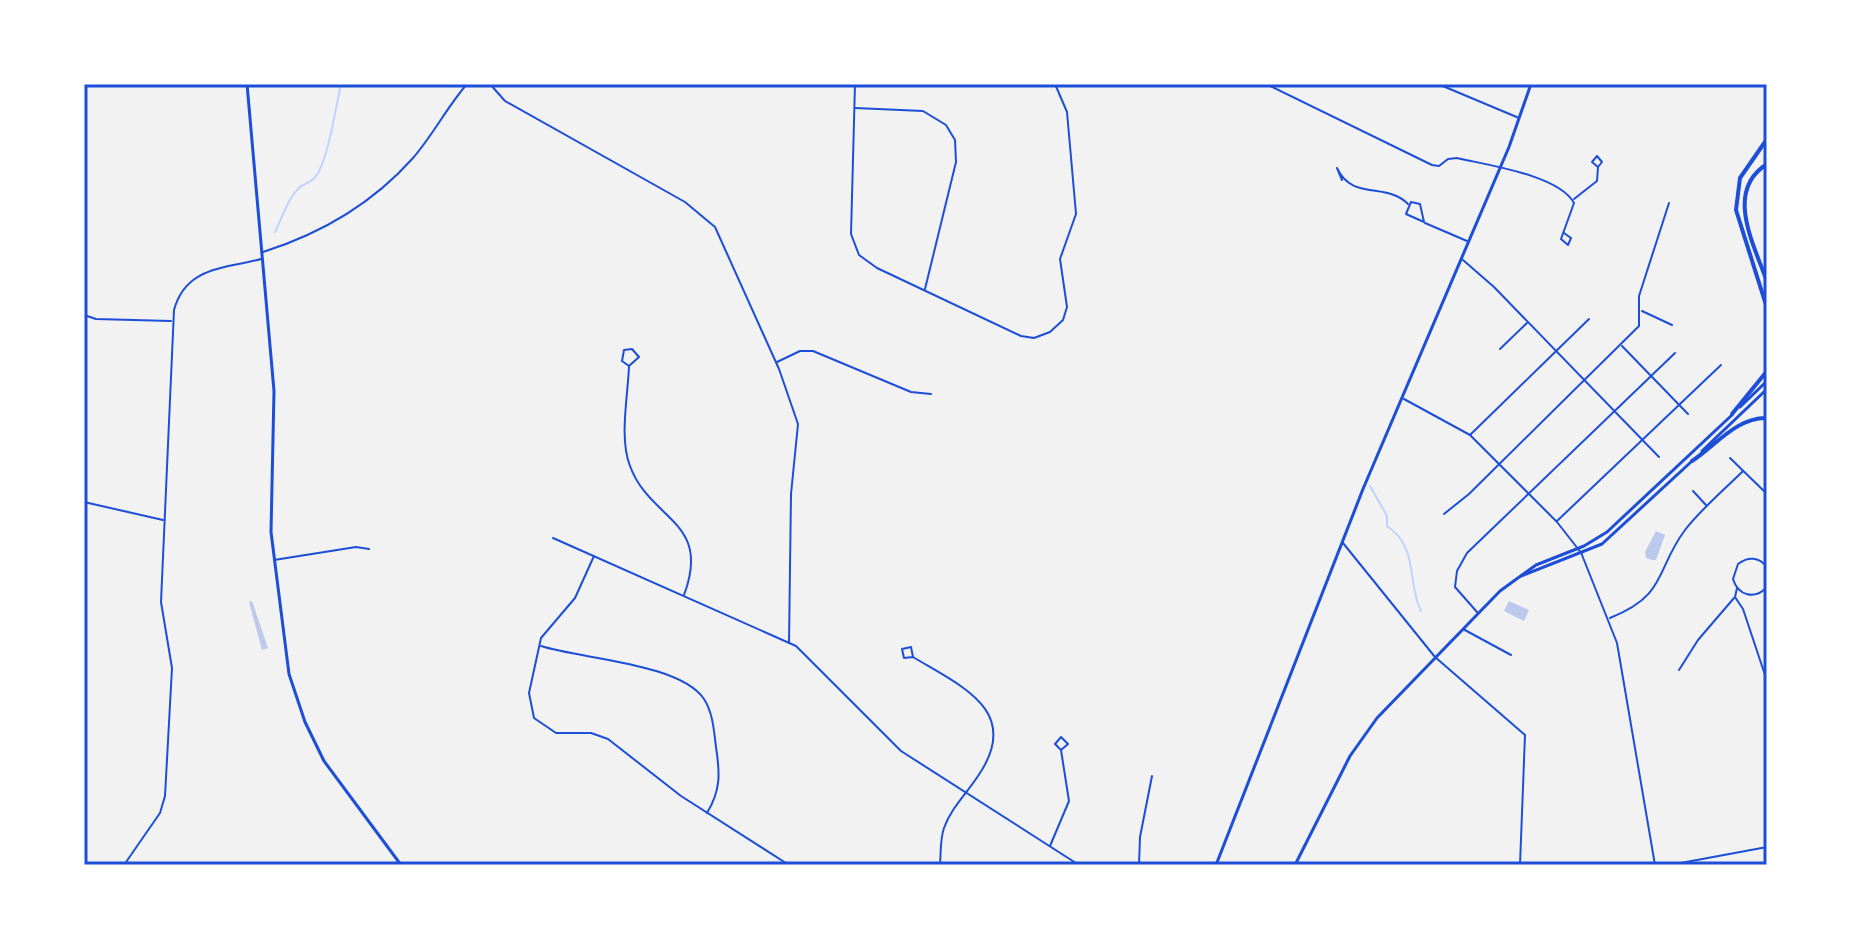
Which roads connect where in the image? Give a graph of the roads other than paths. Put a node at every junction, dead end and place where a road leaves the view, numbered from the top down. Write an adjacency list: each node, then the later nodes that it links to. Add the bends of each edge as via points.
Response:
1 (247, 84): 22 (main road)
2 (467, 84): 22 (street, via 413,158 375,195 314,232)
3 (490, 84): 38 (street, via 505,101 710,220)
4 (855, 84): 9 (street)
5 (1055, 84): 26 (street, via 1068,114 1076,214 1060,259 1067,307 1063,320 1050,332 1030,338)
6 (1266, 84): 14 (street, via 1432,165 1453,158)
7 (1438, 84): 10 (street)
8 (1531, 84): 10 (main road)
9 (854, 108): 26 (street, via 854,247 877,268); 26 (street, via 923,111 946,125 955,140 956,162)
10 (1520, 119): 14 (main road)
11 (1767, 139): 27 (highway, via 1740,178 1736,210)
12 (1767, 164): 25 (highway, via 1747,183 1743,204)
13 (1598, 167): 16 (street, via 1596,184)
14 (1500, 169): 16 (street, via 1542,180); 21 (main road)
15 (1342, 180): 18 (street)
16 (1573, 199): 20 (street, via 1574,213)
17 (1669, 203): 28 (street, via 1641,288)
18 (1408, 204): 19 (street, via 1406,214); 19 (street, via 1420,204)
19 (1424, 222): 21 (street)
20 (1564, 233)
21 (1468, 242): 24 (main road)
22 (262, 252): 23 (main road)
23 (263, 258): 31 (street, via 198,274 180,293); 74 (main road, via 274,391)
24 (1461, 259): 32 (street); 47 (main road)
25 (1767, 282)
26 (925, 290)
27 (1767, 308)
28 (1641, 311): 33 (street); 34 (street, via 1639,326)
29 (84, 315): 31 (street)
30 (1589, 319): 36 (street)
31 (172, 321): 66 (street)
32 (1528, 322): 35 (street); 36 (street)
33 (1672, 325)
34 (1622, 345): 42 (street); 43 (street)
35 (1500, 349)
36 (1556, 351): 43 (street); 53 (street)
37 (1675, 353): 42 (street)
38 (776, 362): 46 (street, via 813,351 911,392); 84 (street, via 799,432 791,494)
39 (1721, 365): 48 (street)
40 (629, 366): 40 (street, via 639,357 629,348 621,356); 79 (street, via 627,457 638,481 687,537 692,563)
41 (1767, 371): 51 (highway)
42 (1650, 375): 48 (street); 49 (street)
43 (1585, 380): 49 (street); 58 (street)
44 (1767, 381): 51 (main road)
45 (1767, 389): 57 (main road)
46 (931, 394)
47 (1402, 399): 53 (street); 69 (main road)
48 (1678, 405): 50 (street); 54 (street)
49 (1614, 409): 54 (street); 61 (street)
50 (1688, 414)
51 (1732, 414): 71 (main road, via 1607,532)
52 (1767, 418): 57 (highway, via 1744,422)
53 (1470, 435): 58 (street)
54 (1642, 439): 55 (street); 67 (street)
55 (1659, 457)
56 (1730, 458): 59 (street)
57 (1692, 461): 72 (main road, via 1615,534)
58 (1499, 463): 61 (street); 65 (street)
59 (1743, 471): 62 (street); 64 (street)
60 (1693, 491): 64 (street)
61 (1529, 494): 67 (street); 81 (street, via 1467,553 1457,571 1457,592)
62 (1767, 494)
63 (84, 502): 66 (street)
64 (1707, 506): 82 (street, via 1683,533 1655,588 1636,606)
65 (1444, 514)
66 (165, 521): 97 (street, via 161,602 172,668 165,796 160,813)
67 (1557, 522): 71 (street)
68 (553, 538): 73 (street)
69 (1342, 542): 88 (street); 105 (main road)
70 (369, 549): 74 (street)
71 (1578, 549): 72 (street); 76 (main road, via 1538,563)
72 (1582, 554): 76 (main road); 82 (street)
73 (594, 556): 79 (street); 85 (street, via 575,598 545,631)
74 (273, 561): 98 (main road, via 289,674 305,722 330,771)
75 (1767, 567): 78 (street, via 1757,559 1742,561 1733,574)
76 (1521, 576): 81 (main road)
77 (1767, 587): 78 (street, via 1753,595)
78 (1737, 588): 80 (street)
79 (683, 596): 84 (street)
80 (1735, 597): 89 (street); 90 (street)
81 (1477, 612): 83 (main road)
82 (1609, 618): 108 (street)
83 (1462, 629): 86 (street); 88 (main road)
84 (789, 643): 93 (street, via 888,740)
85 (539, 646): 94 (street, via 529,702 540,725 556,733 600,735); 94 (street, via 667,676 695,689 710,711 720,768 720,786)
86 (1511, 655)
87 (913, 657): 93 (street, via 976,697 991,718 992,752)
88 (1435, 657): 106 (main road, via 1359,740); 107 (street, via 1525,735)
89 (1679, 670)
90 (1767, 681)
91 (1061, 750): 95 (street, via 1069,801)
92 (1152, 776): 104 (street)
93 (965, 792): 95 (street); 102 (street, via 944,828)
94 (707, 814): 101 (street)
95 (1050, 847): 103 (street)
96 (1767, 847): 109 (street)
97 (124, 865)
98 (401, 865)
99 (653, 865): 100 (street)
100 (665, 865)
101 (789, 865)
102 (940, 865)
103 (1079, 865)
104 (1139, 865)
105 (1216, 865)
106 (1295, 865)
107 (1520, 865)
108 (1655, 865)
109 (1670, 865)

